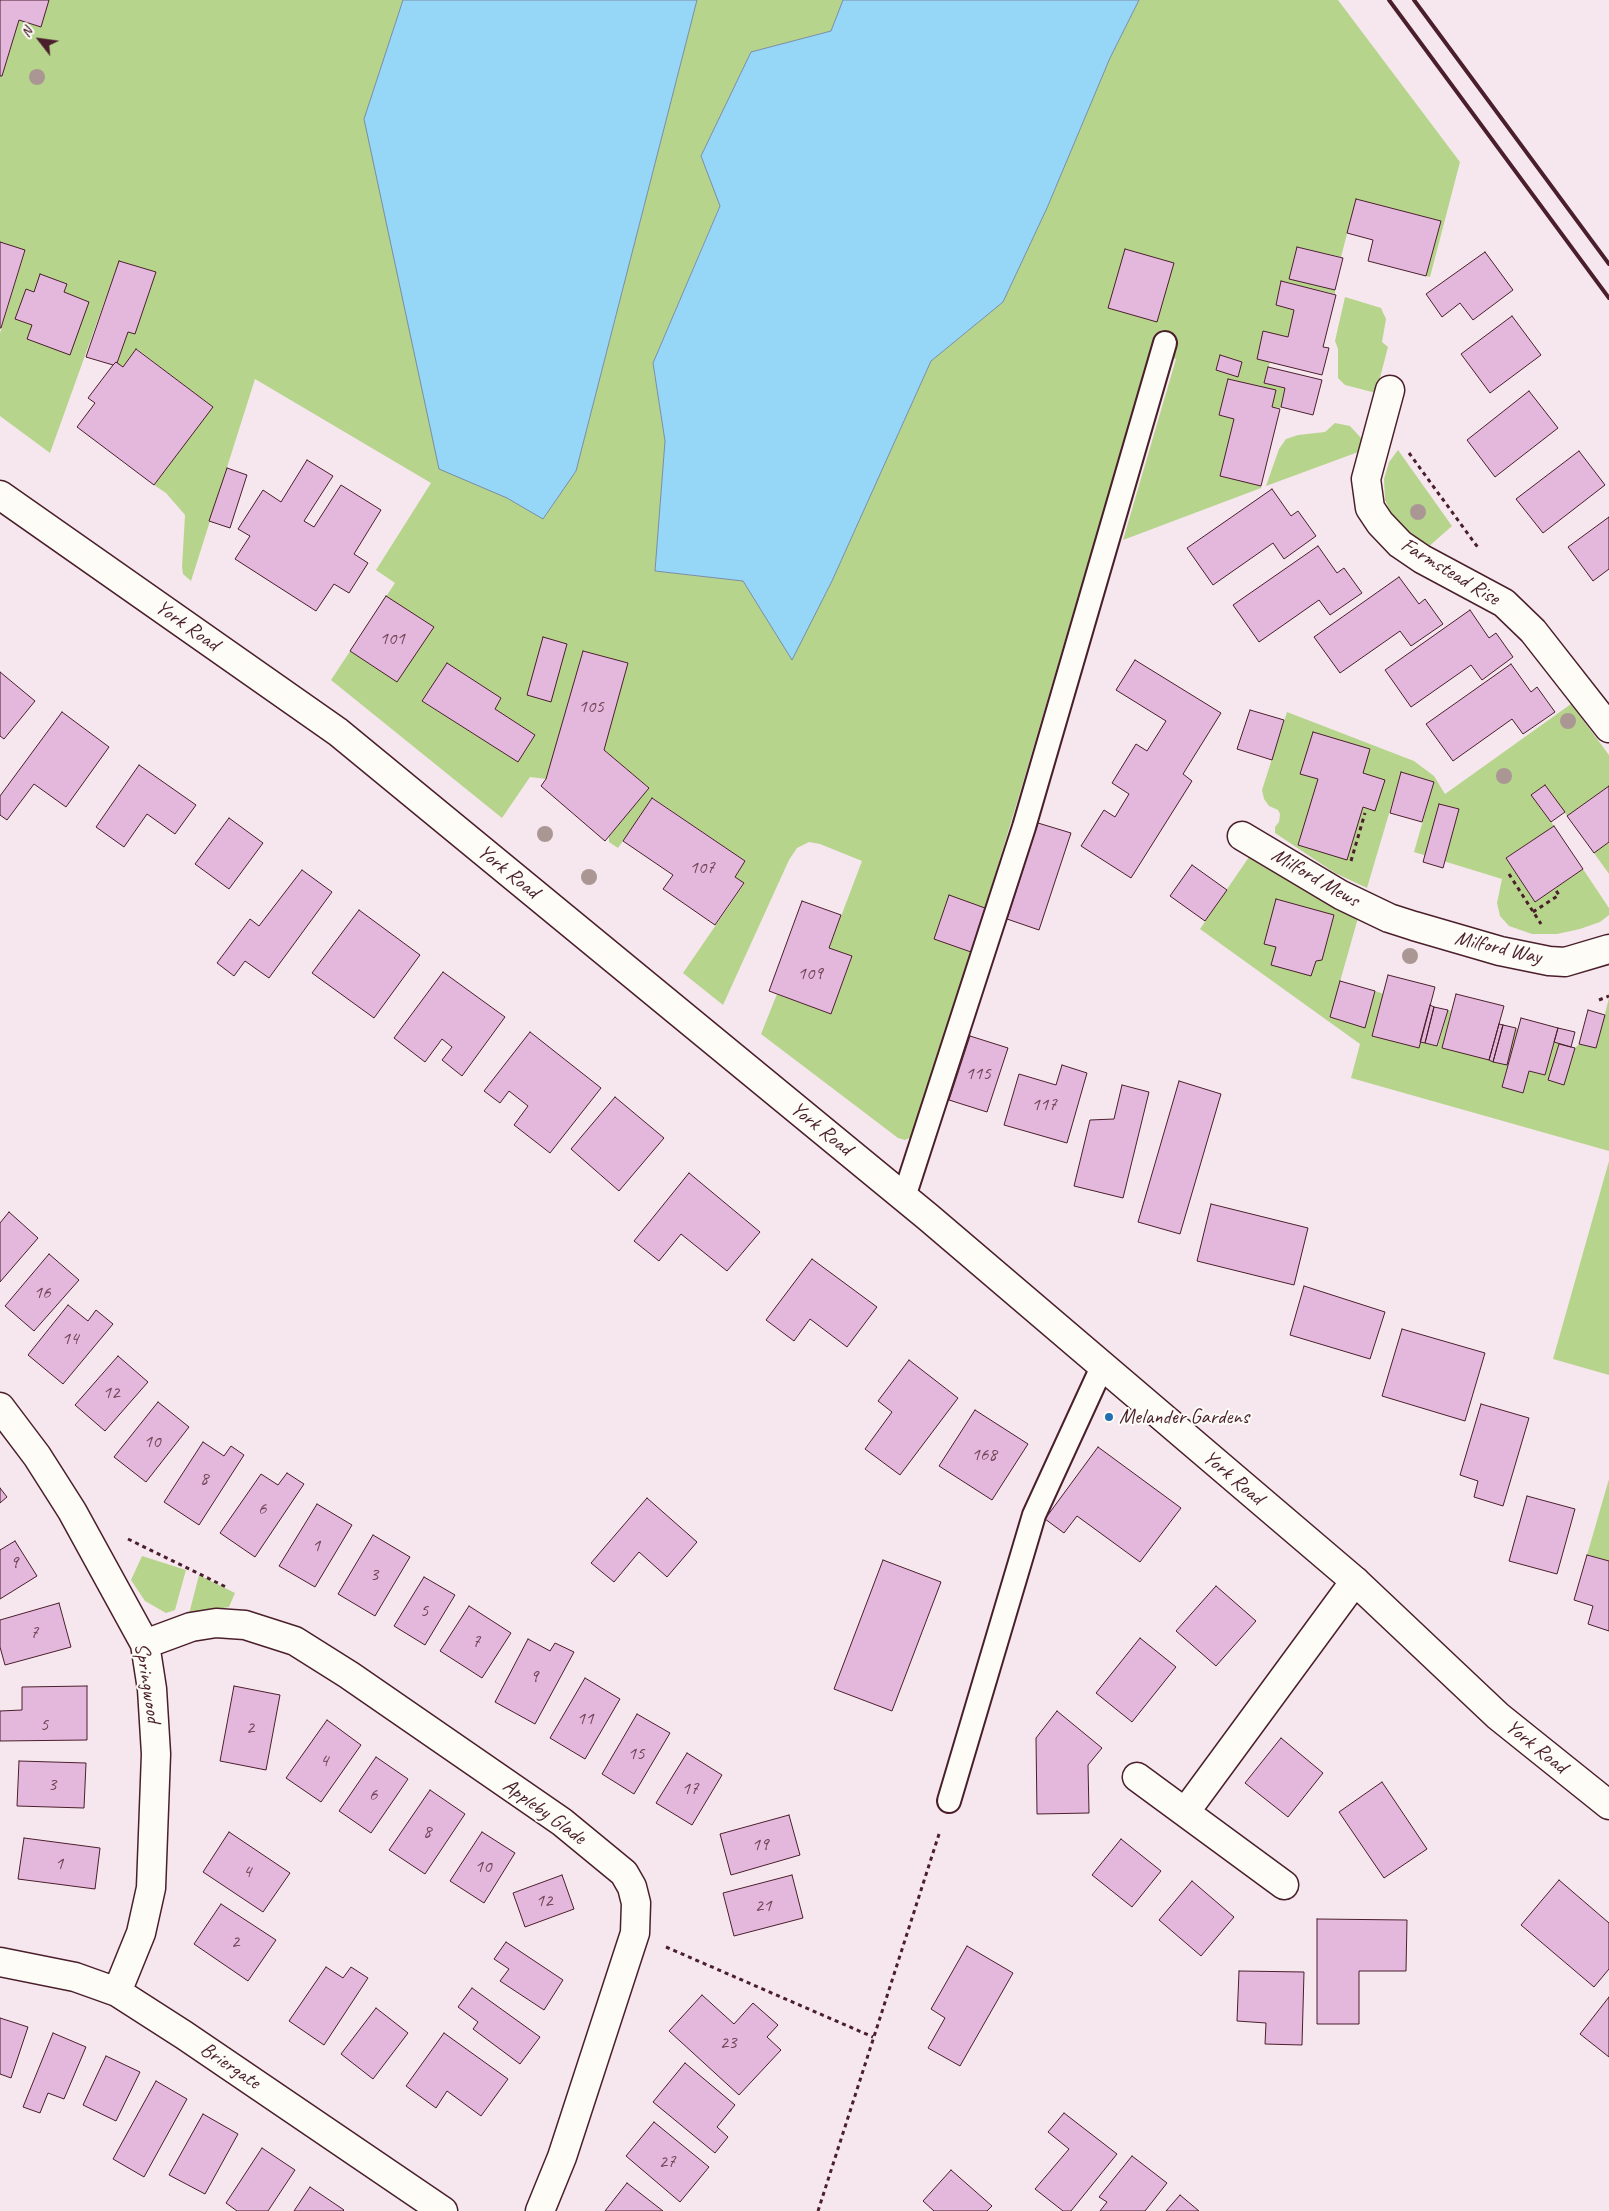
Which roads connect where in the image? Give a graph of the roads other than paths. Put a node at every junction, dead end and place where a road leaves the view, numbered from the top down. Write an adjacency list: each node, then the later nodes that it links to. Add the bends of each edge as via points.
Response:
1 (1165, 343): 8 (lane, via 1024,827)
2 (1390, 390): 4 (street, Farmstead Rise, via 1366,479 1370,508 1400,544 1504,603 1534,631)
3 (0, 495): 8 (street, York Road, via 338,732)
4 (1609, 728)
5 (1242, 836): 6 (street, Milford Mews, via 1341,895)
6 (1389, 918): 7 (street, Milford Way, via 1500,951 1549,961 1565,962)
7 (1609, 949)
8 (904, 1197): 9 (street, York Road)
9 (1102, 1367): 11 (street, York Road); 14 (lane, via 1034,1515)
10 (0, 1407): 12 (street, Springwood, via 37,1456 72,1511)
11 (1355, 1581): 15 (street, York Road, via 1498,1716); 16 (street)
12 (145, 1644): 19 (street, Springwood, via 156,1754 151,1888 142,1933); 21 (street, Appleby Glade, via 191,1627 216,1623 245,1625 295,1641 562,1822 624,1873 636,1903 635,1933 562,2157)
13 (1137, 1777): 16 (street)
14 (949, 1801)
15 (1609, 1805)
16 (1186, 1811): 17 (street)
17 (1284, 1885)
18 (0, 1962): 19 (street, Briergate, via 75,1977)
19 (117, 1992): 20 (street, Briergate)
20 (443, 2211)
21 (540, 2211)

